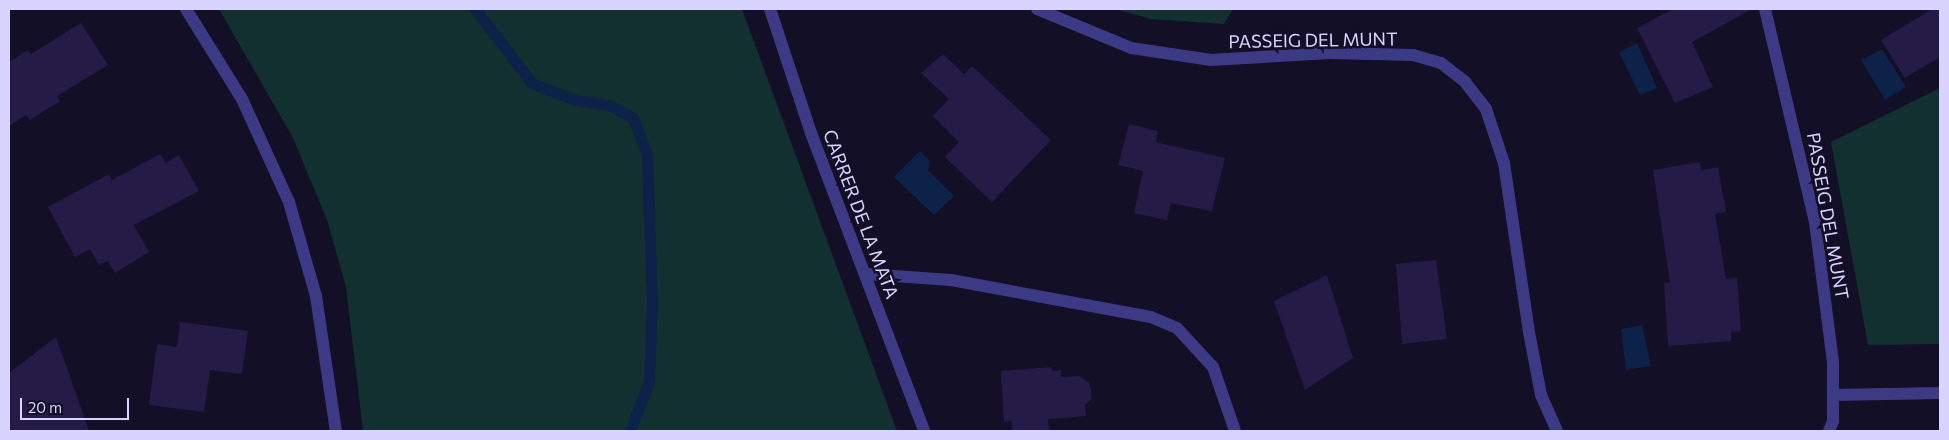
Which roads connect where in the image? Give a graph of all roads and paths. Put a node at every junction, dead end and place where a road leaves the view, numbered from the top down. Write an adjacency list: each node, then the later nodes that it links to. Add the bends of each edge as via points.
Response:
1 (186, 9): 8 (street, via 242,99 289,202 316,296)
2 (770, 9): 5 (street, CARRER DE LA MATA, via 811,133)
3 (1037, 9): 11 (street, PASSEIG DEL MUNT, via 1131,48 1211,60 1330,53 1412,55 1441,63 1465,82 1486,109 1504,162 1541,395)
4 (1765, 9): 7 (street, PASSEIG DEL MUNT, via 1815,222)
5 (865, 274): 9 (street, CARRER DE LA MATA); 10 (street, via 952,280 1150,317 1177,328 1213,367)
6 (1940, 393): 7 (street)
7 (1833, 395): 12 (street, PASSEIG DEL MUNT)
8 (336, 431)
9 (924, 431)
10 (1235, 431)
11 (1557, 431)
12 (1829, 431)

